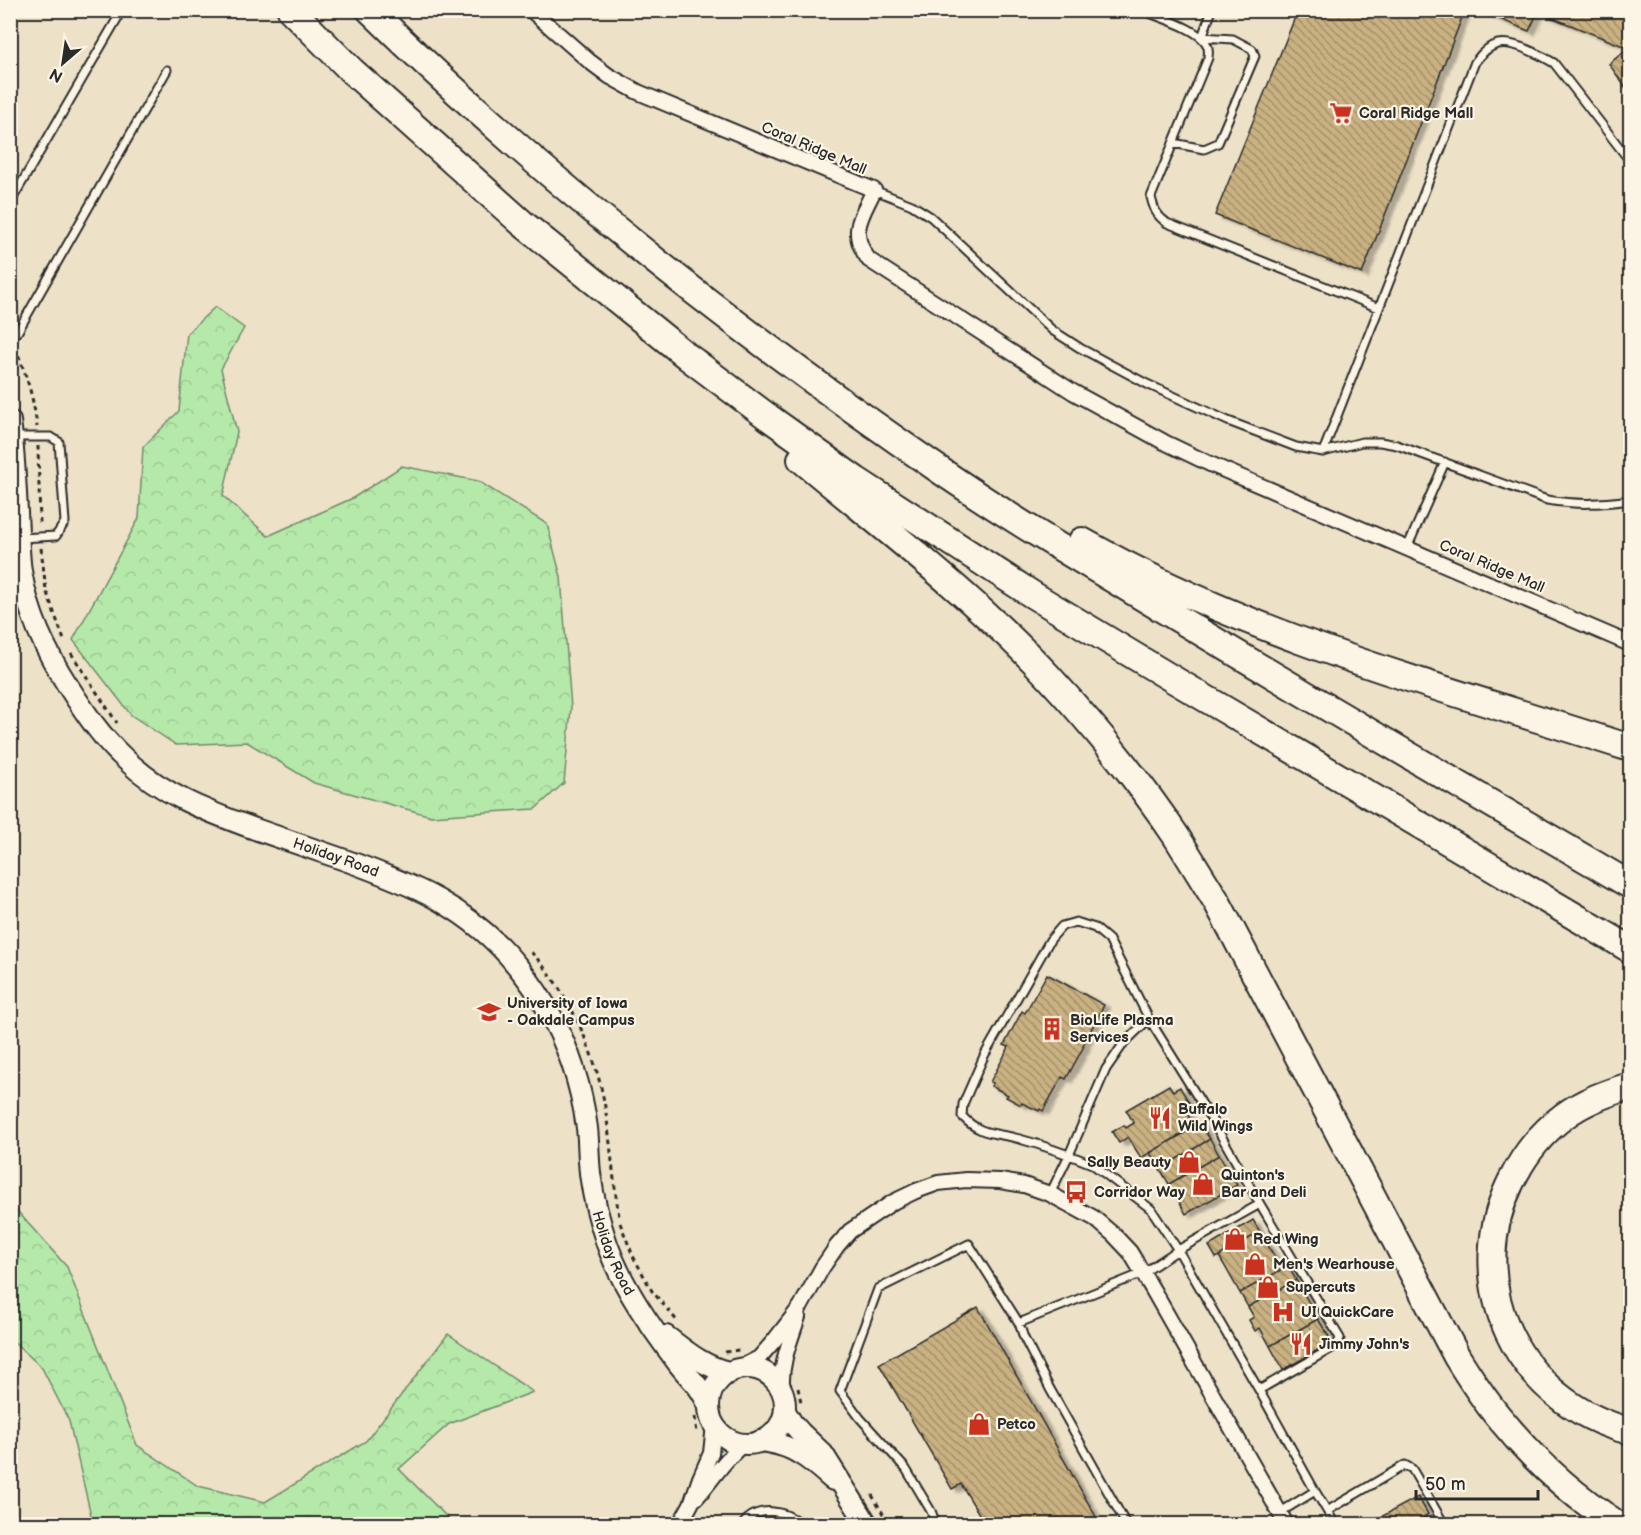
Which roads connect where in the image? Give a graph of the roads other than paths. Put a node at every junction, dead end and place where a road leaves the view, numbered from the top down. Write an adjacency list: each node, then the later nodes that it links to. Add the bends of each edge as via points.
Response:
1 (291, 10): 13 (highway, via 352,72)
2 (370, 10): 16 (highway, via 519,147 606,220 716,309)
3 (531, 10): 11 (street, Coral Ridge Mall, via 589,61 638,92)
4 (1141, 10): 7 (lane)
5 (1212, 10): 7 (lane)
6 (117, 19): 12 (lane)
7 (1202, 37): 9 (lane, via 1208,47 1208,58); 9 (lane, via 1233,39 1252,49 1255,56 1218,143 1204,149)
8 (167, 70): 15 (lane)
9 (1173, 143): 14 (lane, via 1151,197 1160,218)
10 (1630, 161): 14 (lane, via 1554,63 1510,44 1497,44 1484,51 1475,62)
11 (874, 190): 18 (lane, via 931,217 1052,330 1080,348 1228,421 1296,447); 22 (street, Coral Ridge Mall, via 857,228 861,250 869,260 1118,418 1210,464)
12 (10, 203)
13 (624, 306): 26 (highway, via 768,417 976,559); 58 (highway, via 1003,631 1091,724 1168,826 1217,902 1468,1375 1502,1422 1543,1466)
14 (1378, 308): 18 (lane)
15 (10, 339)
16 (828, 391): 24 (highway, via 1050,523 1177,590 1305,643); 25 (highway, via 1058,546)
17 (11, 429): 21 (street, Holiday Road); 21 (lane, via 59,442 65,522 56,536)
18 (1323, 452): 19 (lane, via 1362,442 1380,442)
19 (1445, 462): 20 (lane, via 1547,500 1598,504); 22 (lane)
20 (1630, 500)
21 (18, 538): 36 (street, Holiday Road, via 20,569 36,628 79,704 123,758 172,795 204,811 390,877 450,906 497,943 536,989 575,1070 587,1129 591,1179 608,1245 620,1274)
22 (1407, 548): 23 (street, Coral Ridge Mall)
23 (1630, 644)
24 (1630, 748)
25 (1630, 885)
26 (1630, 949)
27 (1149, 1018): 29 (lane, via 1106,1069); 29 (lane, via 1109,940 1087,924 1062,926 1050,940 984,1056 963,1104 962,1116 984,1132); 31 (lane)
28 (1630, 1086): 43 (highway, via 1606,1093 1565,1115 1533,1145 1500,1205 1492,1252 1495,1293 1502,1318 1524,1361 1572,1407)
29 (1069, 1155): 30 (lane); 32 (lane, via 1092,1164 1151,1209)
30 (1050, 1194): 33 (street, via 1094,1218 1130,1252); 34 (street, via 1024,1185 966,1180 938,1183 916,1191 850,1231 822,1268)
31 (1260, 1204): 32 (lane); 39 (lane, via 1340,1338 1334,1347)
32 (1178, 1250): 33 (lane); 39 (lane)
33 (1143, 1273): 35 (lane); 49 (street)
34 (801, 1306): 37 (street, via 759,1358); 38 (street, via 783,1362)
35 (1019, 1323): 54 (lane, via 969,1244 878,1289 840,1391 906,1469); 55 (lane, via 1050,1389)
36 (652, 1325): 37 (street, Holiday Road, via 697,1359 716,1369); 40 (street, Holiday Road)
37 (734, 1370): 38 (street, Holiday Road, via 750,1367 763,1371); 40 (street, via 717,1381)
38 (782, 1390): 41 (street)
39 (1259, 1390): 46 (lane)
40 (708, 1404): 42 (street, Holiday Road)
41 (785, 1412): 44 (street, via 775,1432 767,1439); 45 (street, via 823,1454)
42 (714, 1425): 44 (street, via 736,1443); 47 (street, via 711,1453)
43 (1630, 1431)
44 (753, 1442): 45 (street, via 782,1445 803,1456); 47 (street, via 725,1461)
45 (846, 1491): 53 (street)
46 (1315, 1491): 48 (lane); 49 (lane)
47 (691, 1504): 50 (street)
48 (1327, 1511): 56 (lane); 57 (lane, via 1405,1465 1412,1469)
49 (1282, 1519)
50 (680, 1524)
51 (743, 1524): 52 (lane, via 758,1513 771,1511 783,1512)
52 (801, 1524)
53 (867, 1524)
54 (936, 1524)
55 (1126, 1524)
56 (1335, 1524)
57 (1444, 1524)
58 (1617, 1524)

